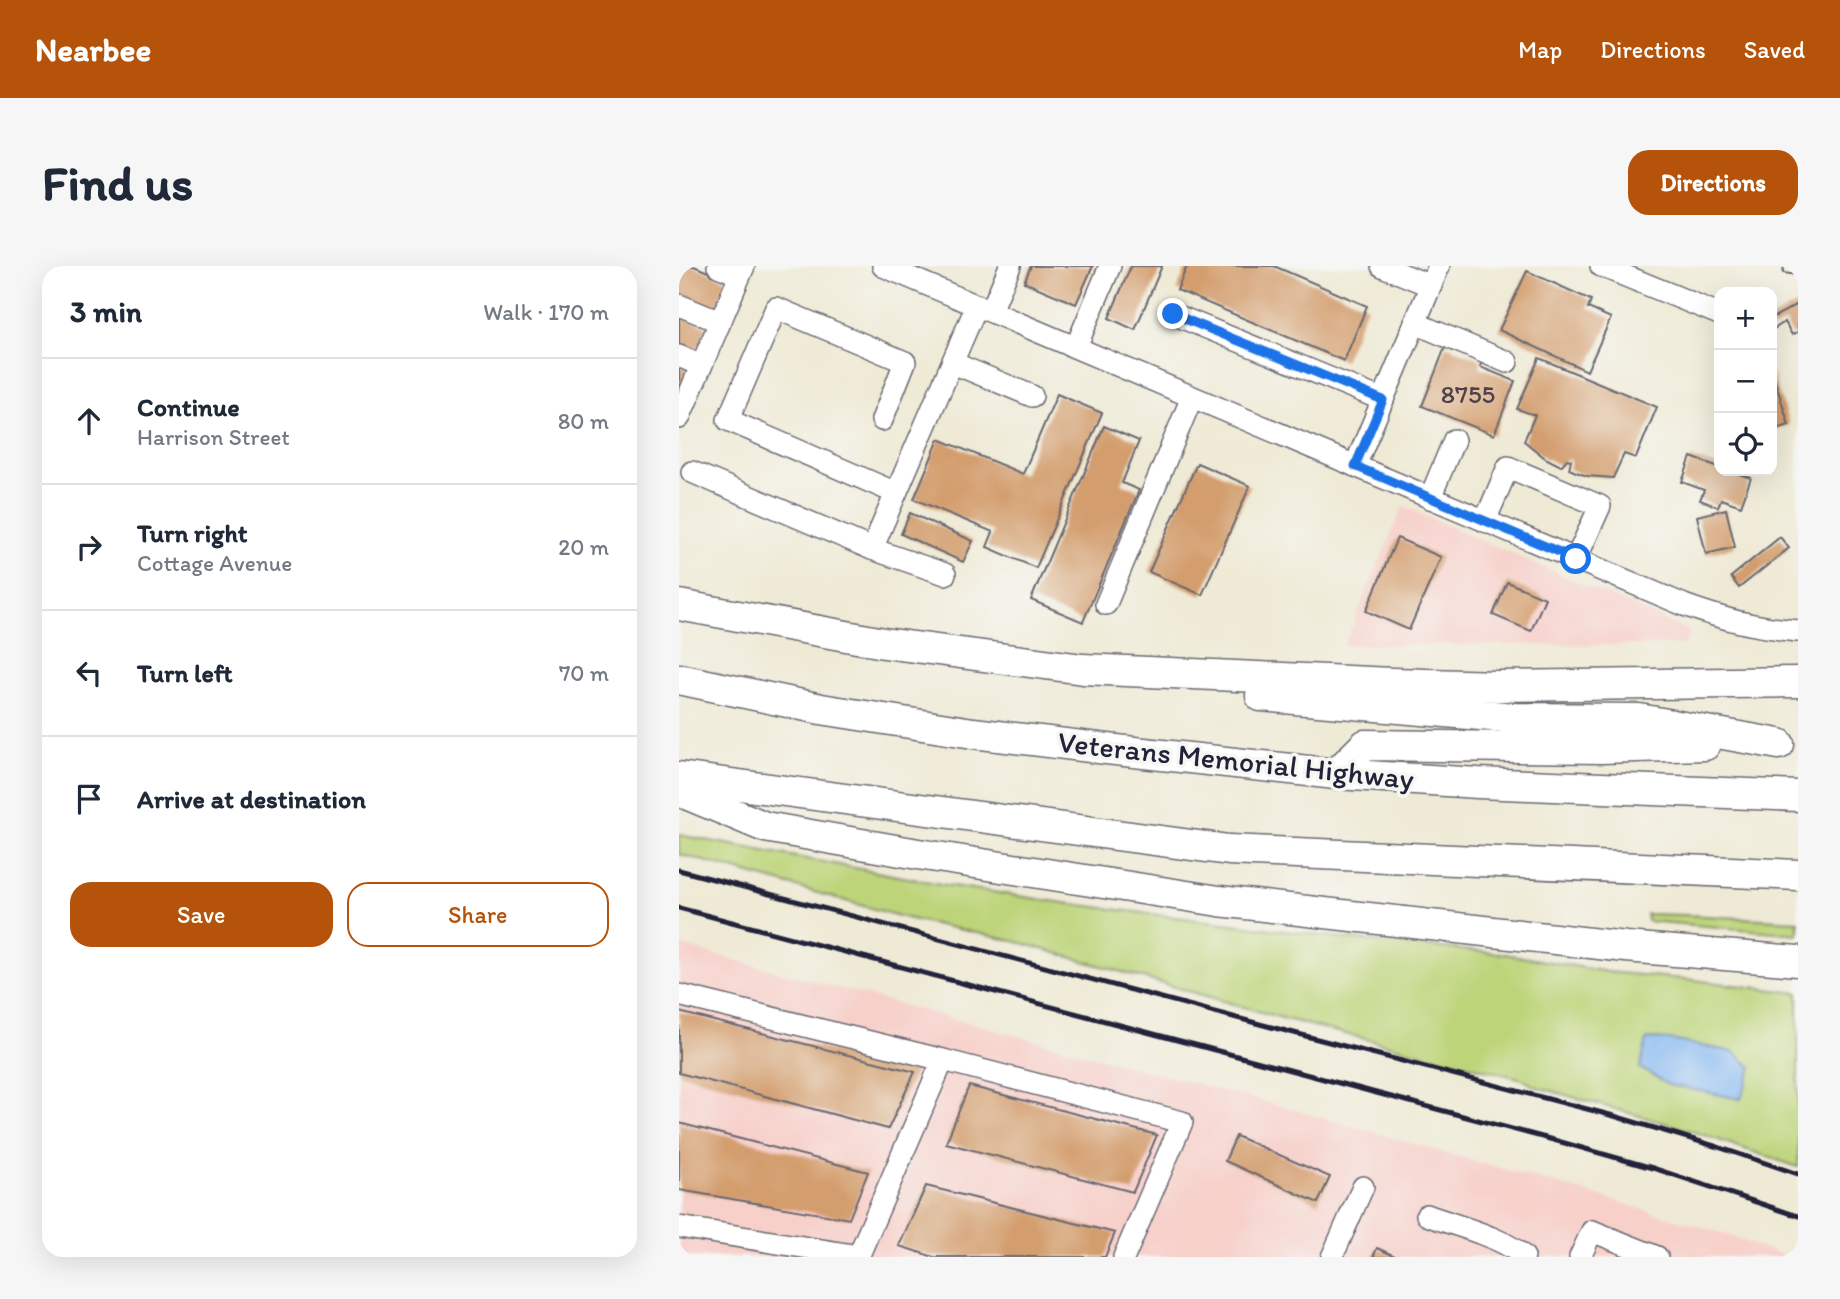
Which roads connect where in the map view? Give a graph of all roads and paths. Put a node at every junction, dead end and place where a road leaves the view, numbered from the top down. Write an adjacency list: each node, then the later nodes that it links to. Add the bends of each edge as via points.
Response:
1 (718, 266): 8 (street)
2 (883, 266): 11 (street)
3 (1010, 266): 11 (street)
4 (1110, 266): 16 (street)
5 (1382, 266): 9 (street)
6 (1439, 266): 9 (street)
7 (1601, 266): 12 (street)
8 (742, 271): 14 (street)
9 (1431, 286): 15 (street)
10 (679, 305): 14 (street)
11 (984, 308): 16 (street); 19 (street)
12 (1714, 312)
13 (1173, 314): 23 (street)
14 (720, 322): 20 (street)
15 (1415, 323): 18 (street); 23 (street)
16 (1076, 347): 22 (street)
17 (679, 356): 20 (street)
18 (1507, 362)
19 (953, 363): 21 (street); 29 (street)
20 (701, 366): 24 (street)
21 (1033, 396)
22 (1192, 397): 27 (street); 35 (street)
23 (1383, 400): 27 (street)
24 (680, 412)
25 (882, 420): 29 (street, via 905,362 776,308 728,420)
26 (1454, 440): 30 (street)
27 (1355, 466): 30 (street)
28 (692, 472): 32 (street)
29 (896, 494): 32 (street)
30 (1430, 498): 31 (street)
31 (1485, 521): 33 (street); 33 (street, via 1509,467 1600,506)
32 (872, 550): 34 (street)
33 (1576, 559): 37 (street, via 1721,618)
34 (944, 574)
35 (1106, 604)
36 (679, 605): 38 (highway)
37 (1798, 631)
38 (988, 657): 40 (highway, via 1083,669 1392,683); 41 (highway, via 1040,677 1515,718 1639,719)
39 (679, 679): 42 (highway, Veterans Memorial Highway, via 821,709 972,733)
40 (1798, 682)
41 (1789, 743): 42 (highway, via 1601,748 1365,746)
42 (1336, 774): 45 (highway, Veterans Memorial Highway)
43 (679, 777): 46 (highway, via 1229,850)
44 (679, 791): 47 (highway, via 765,827 1219,901)
45 (1798, 796)
46 (1798, 876)
47 (1798, 961)
48 (679, 995): 49 (street)
49 (943, 1060): 53 (street); 54 (street, via 1182,1122)
50 (1363, 1187): 55 (street)
51 (1427, 1215): 56 (street, via 1505,1243)
52 (679, 1227): 53 (street)
53 (859, 1257)
54 (1124, 1257)
55 (1332, 1257)
56 (1524, 1257)
57 (1580, 1257): 58 (street, via 1592,1231)
58 (1657, 1257)

